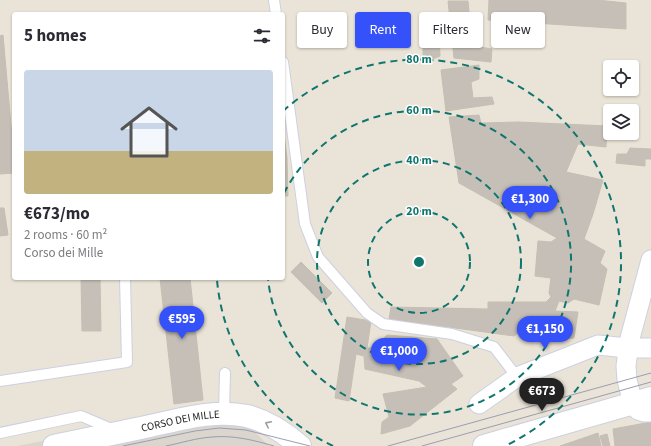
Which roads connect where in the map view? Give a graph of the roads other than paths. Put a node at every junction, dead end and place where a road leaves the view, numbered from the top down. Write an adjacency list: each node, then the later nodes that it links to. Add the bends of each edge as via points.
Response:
1 (274, 0): 2 (lane)
2 (276, 12)
3 (285, 77): 9 (lane, via 305,224 318,257 367,313 383,324 452,334 494,347)
4 (651, 260): 6 (street)
5 (125, 280): 10 (lane, via 127,362)
6 (627, 348): 7 (street); 9 (street, via 598,345); 12 (street, via 627,380)
7 (651, 348)
8 (225, 373): 13 (lane)
9 (517, 377): 11 (street)
10 (0, 381)
11 (479, 404)
12 (645, 404): 18 (street)
13 (224, 413): 14 (street, CORSO DEI MILLE, via 196,416); 17 (street, CORSO DEI MILLE, one-way to 13, via 286,434 261,421)
14 (120, 432): 15 (lane, via 81,416); 16 (street, CORSO DEI MILLE)
15 (0, 433)
16 (54, 446)
17 (300, 446)
18 (484, 446)

